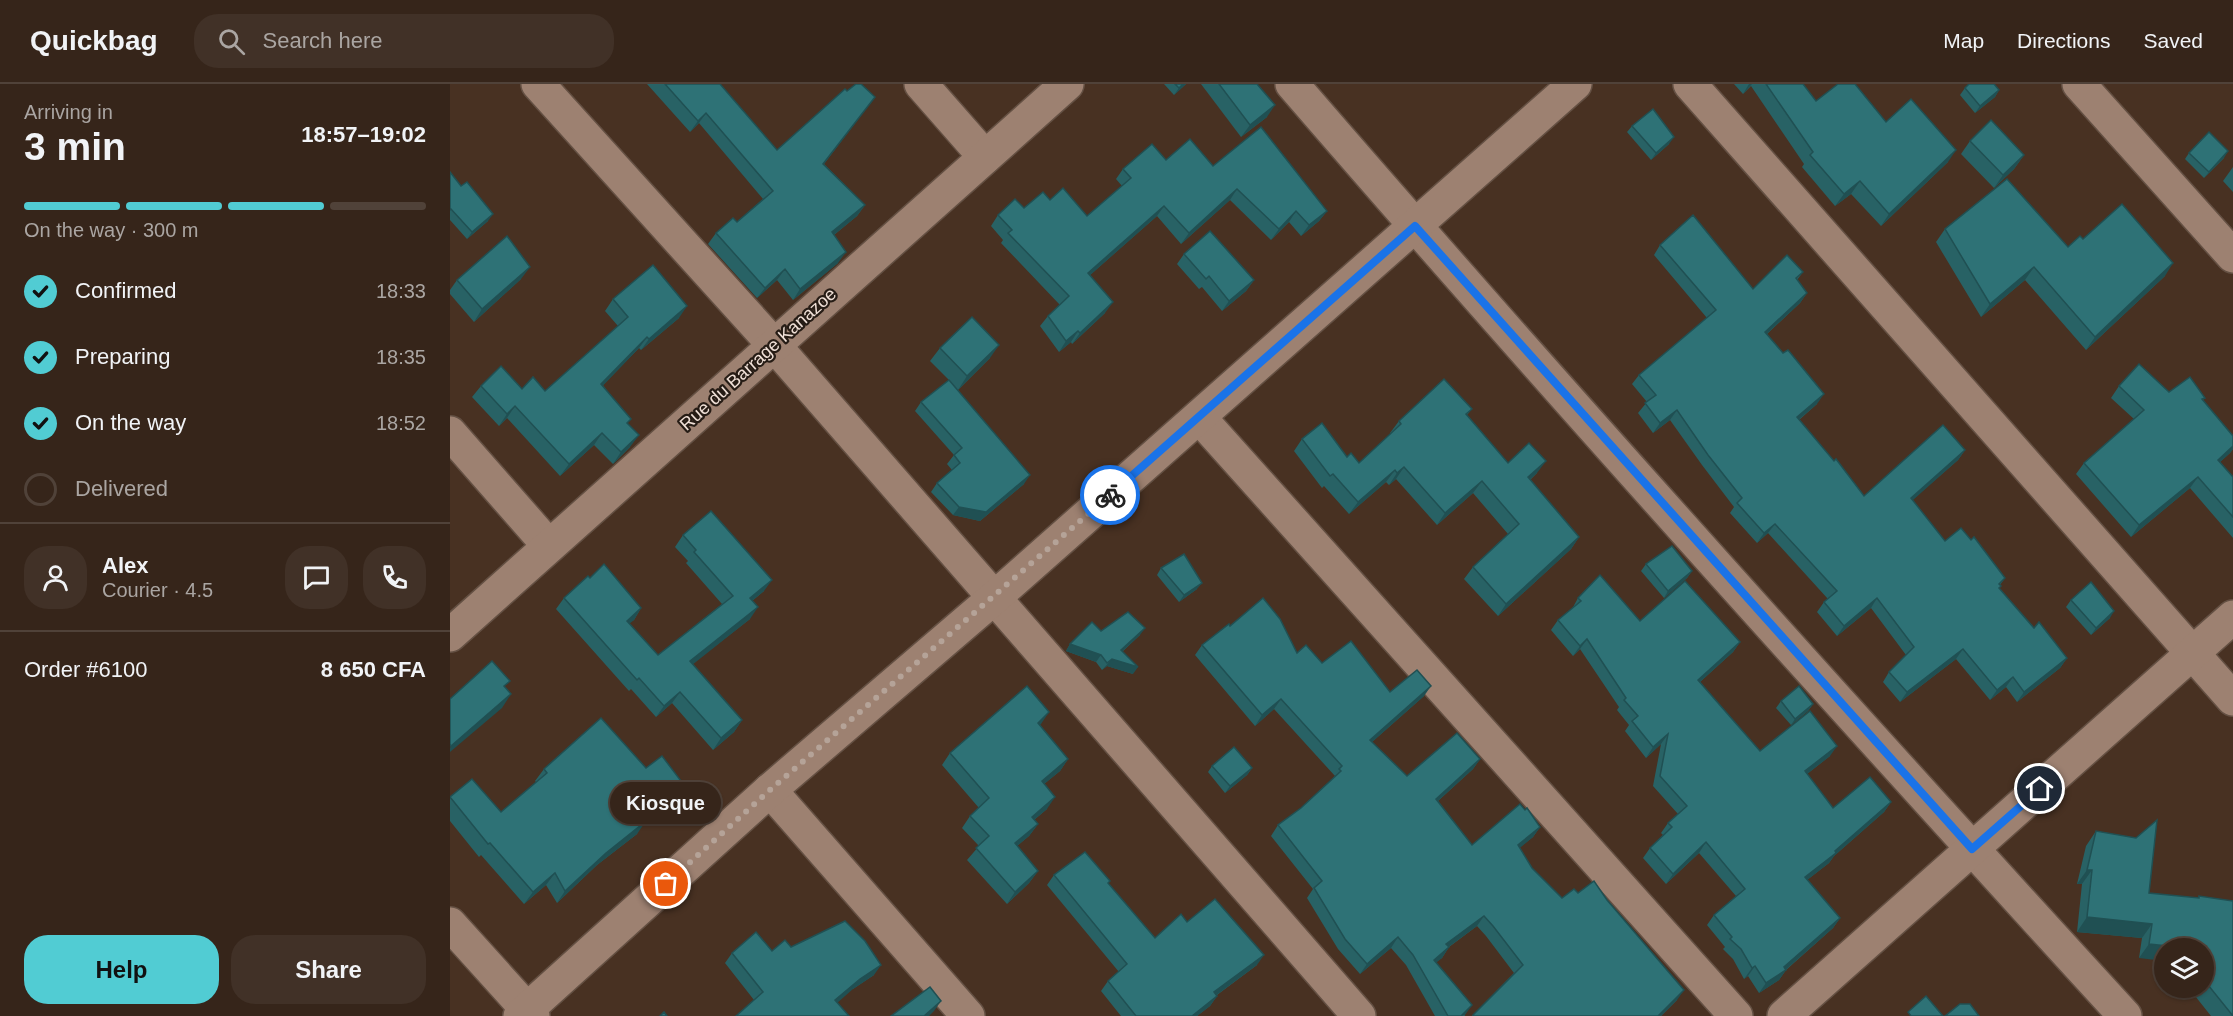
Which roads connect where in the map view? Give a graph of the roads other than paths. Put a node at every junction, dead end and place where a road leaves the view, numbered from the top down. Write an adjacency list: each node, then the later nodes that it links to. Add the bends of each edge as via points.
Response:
1 (538, 84): 11 (street)
2 (921, 84): 8 (street)
3 (1066, 84): 8 (street, Rue du Barrage Kanazoe)
4 (1292, 84): 9 (street)
5 (1575, 84): 9 (street)
6 (1690, 84): 18 (street)
7 (2079, 84): 10 (street)
8 (985, 157): 11 (street, Rue du Barrage Kanazoe)
9 (1415, 226): 12 (street); 21 (street)
10 (2233, 256)
11 (774, 345): 14 (street, Rue du Barrage Kanazoe); 15 (street)
12 (1199, 417): 15 (street); 26 (street)
13 (450, 434): 14 (street)
14 (549, 546): 17 (street, Rue du Barrage Kanazoe)
15 (994, 598): 20 (street); 25 (street)
16 (2233, 617): 18 (street)
17 (450, 635)
18 (2192, 653): 19 (street); 21 (street)
19 (2233, 699)
20 (770, 790): 23 (street); 24 (street)
21 (1972, 849): 27 (street); 28 (street)
22 (450, 924): 23 (street)
23 (526, 1014)
24 (968, 1016)
25 (1359, 1016)
26 (1736, 1016)
27 (1784, 1016)
28 (2125, 1016)

